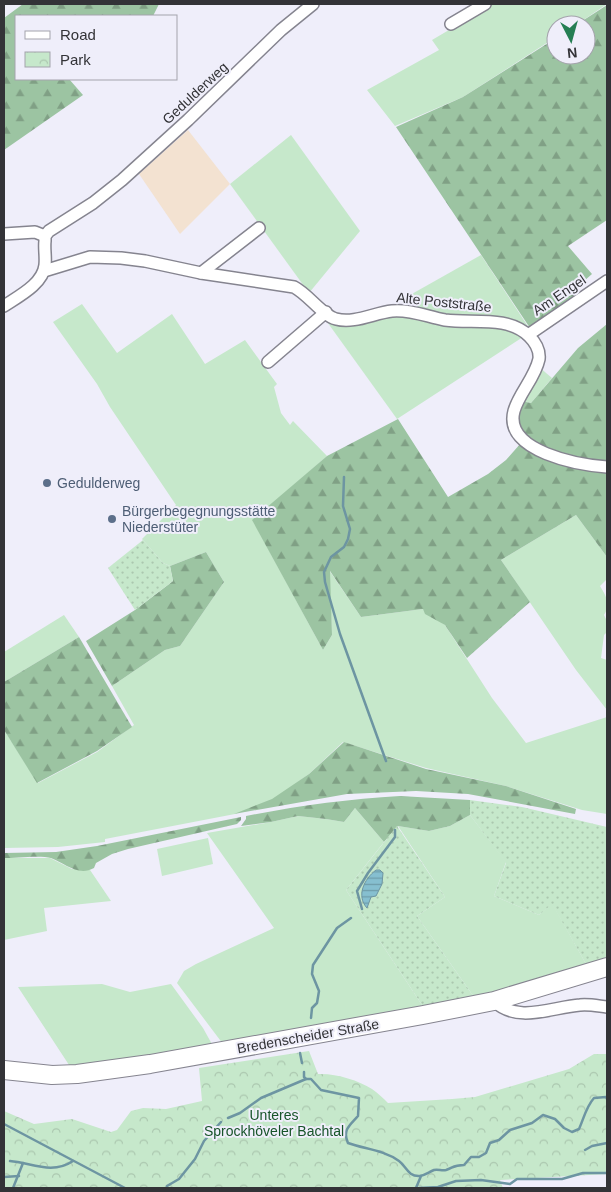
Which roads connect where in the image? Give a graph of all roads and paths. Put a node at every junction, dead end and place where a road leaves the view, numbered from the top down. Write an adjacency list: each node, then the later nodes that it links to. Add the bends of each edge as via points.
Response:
1 (313, 4): 6 (street, Gedulderweg, via 281,30 122,180)
2 (485, 4): 3 (street)
3 (451, 24)
4 (259, 228): 8 (street)
5 (4, 234): 6 (street, via 35,232)
6 (45, 236): 7 (street)
7 (44, 271): 8 (street, Alte Poststraße, via 90,257 144,261); 10 (street, via 39,280)
8 (201, 273): 11 (street, Alte Poststraße, via 294,287)
9 (607, 281): 12 (street, Am Engel)
10 (4, 306)
11 (326, 312): 12 (street, Alte Poststraße, via 343,320 401,311 445,320 504,324); 13 (street)
12 (528, 335): 14 (street, via 538,348 539,358 514,411 517,434 527,444 560,458)
13 (268, 362)
14 (607, 467)
15 (607, 967): 16 (main road, Bredenscheider Straße)
16 (494, 1001): 17 (street, via 504,1008 521,1012 542,1013 579,1005); 18 (main road, Bredenscheider Straße, via 107,1070 52,1075)
17 (607, 1007)
18 (4, 1070)

